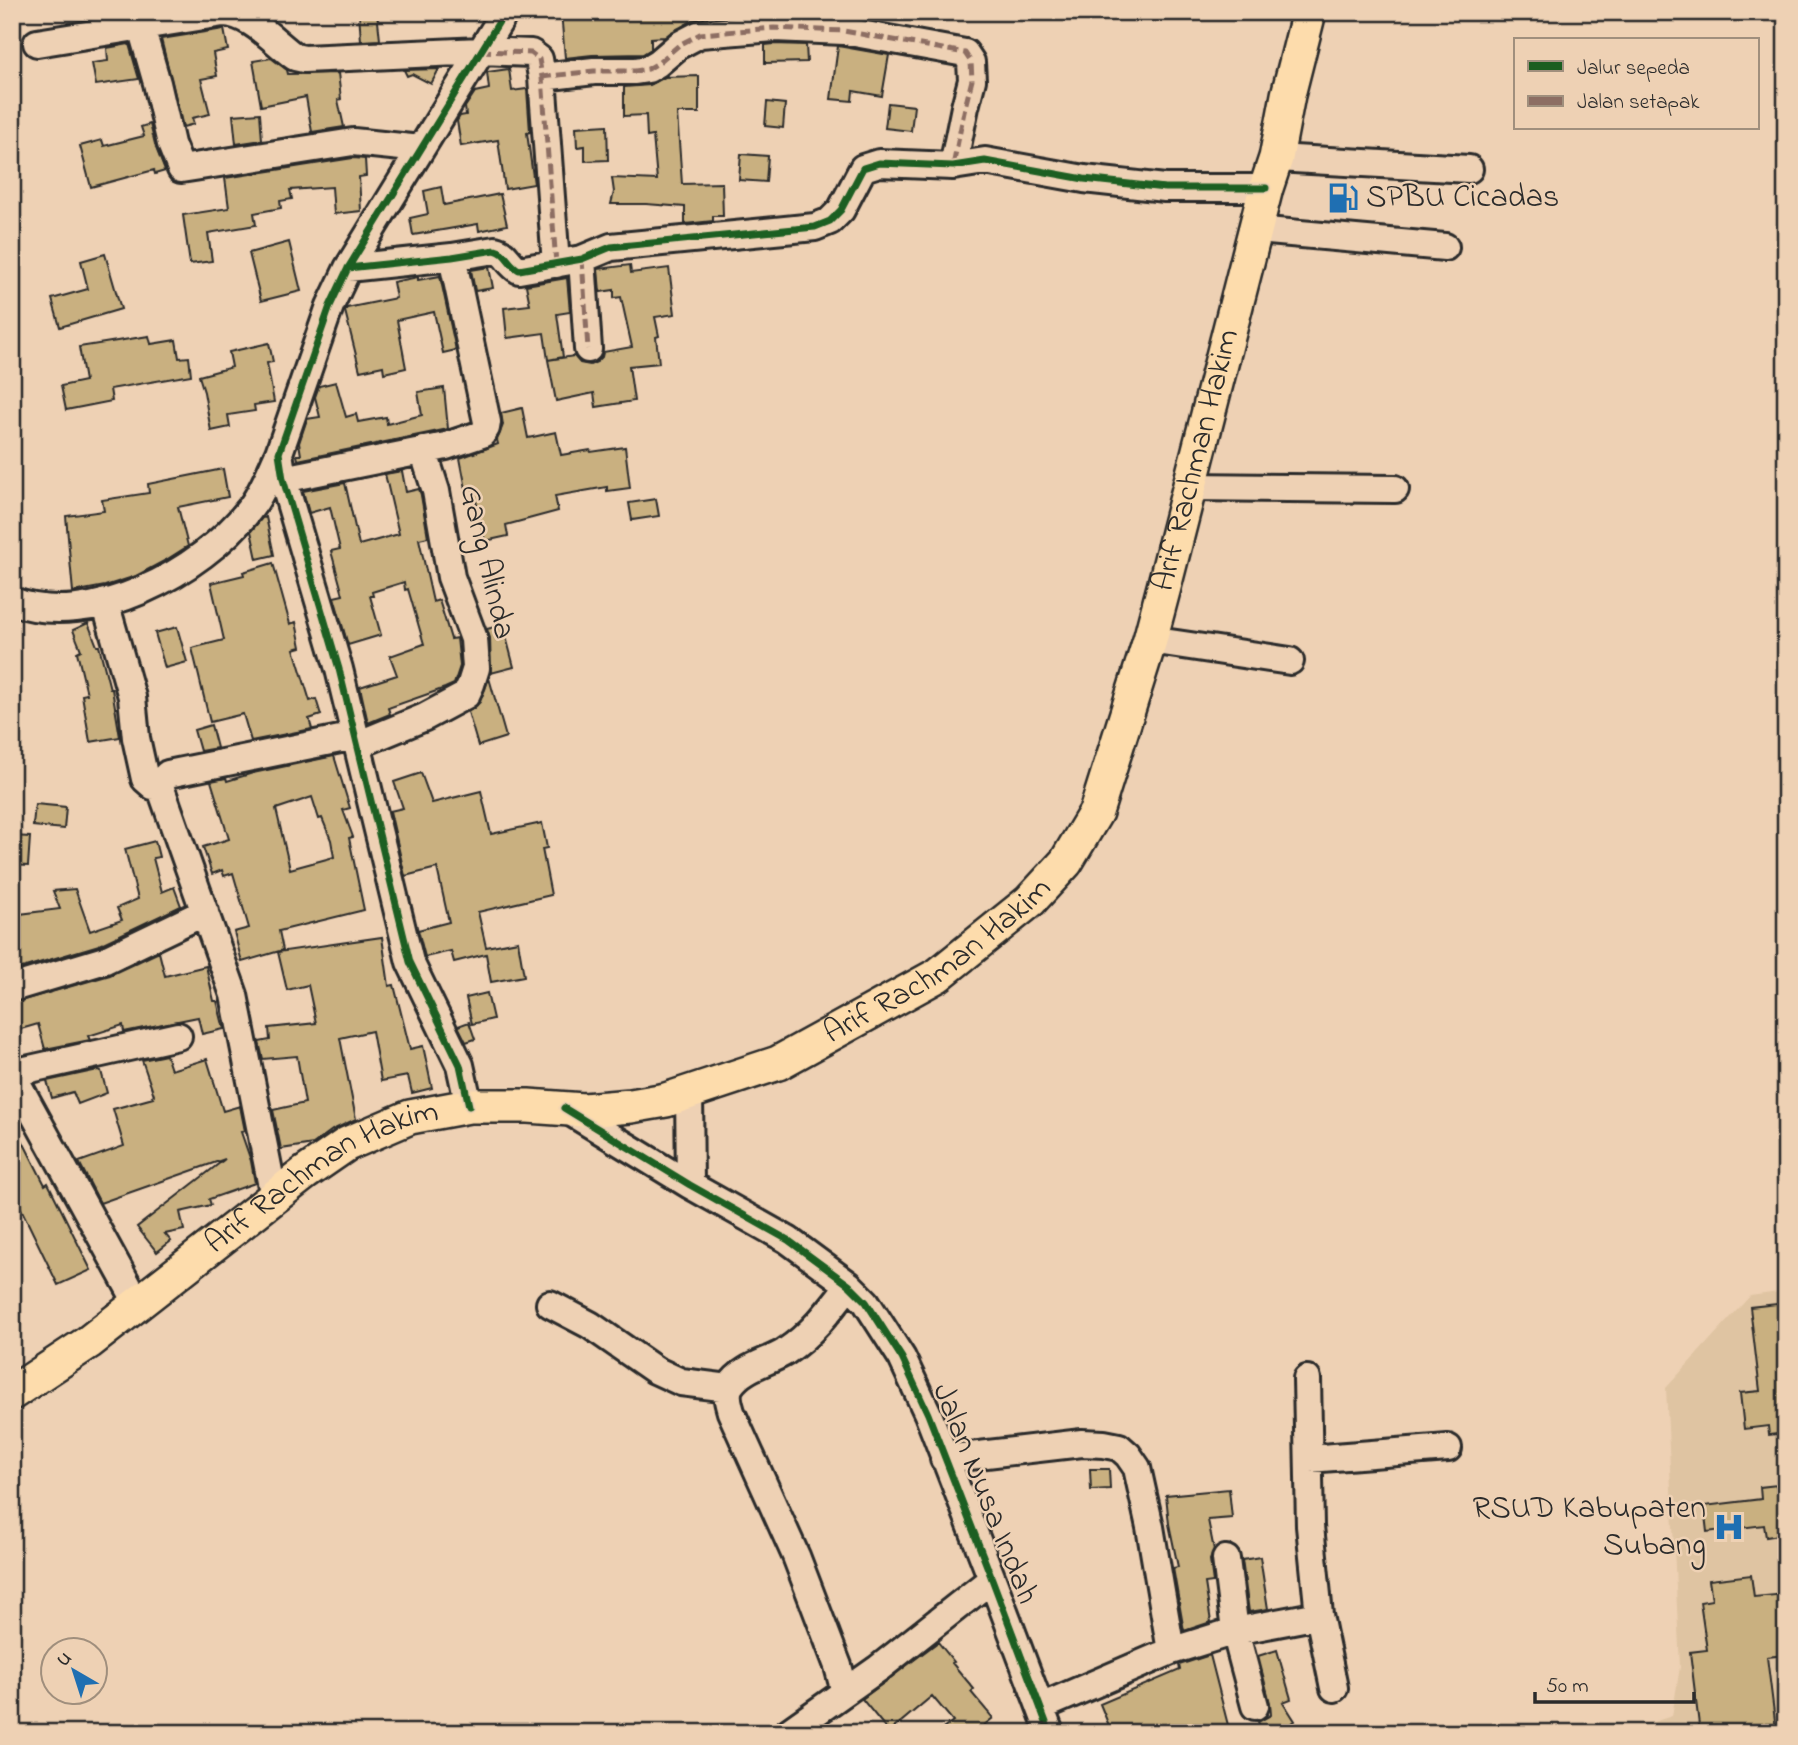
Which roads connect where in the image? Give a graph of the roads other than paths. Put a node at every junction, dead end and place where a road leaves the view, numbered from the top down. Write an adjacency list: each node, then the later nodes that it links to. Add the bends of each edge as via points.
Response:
1 (505, 12): 5 (street)
2 (1309, 12): 10 (main road, Arif Rachman Hakim)
3 (141, 27): 4 (street); 5 (street, via 233,13 304,59); 7 (street, via 181,169 353,142)
4 (37, 43)
5 (481, 51): 6 (street, via 531,52 539,59); 7 (street)
6 (542, 77): 8 (street, via 648,69 700,34 775,28 844,31 965,54 971,62 972,80); 15 (street)
7 (421, 149): 16 (street)
8 (953, 166): 10 (street, via 985,161 1165,188); 14 (street, via 868,165 859,173 841,210 815,227 611,247)
9 (1468, 169): 10 (street)
10 (1271, 173): 11 (main road, Arif Rachman Hakim)
11 (1256, 230): 12 (street); 20 (main road, Arif Rachman Hakim)
12 (1445, 247)
13 (452, 257): 15 (street, via 495,250 519,270); 16 (street); 18 (street, via 487,422 476,437)
14 (582, 259): 15 (street); 17 (street)
15 (556, 264)
16 (348, 268): 19 (street, via 330,306)
17 (588, 349)
18 (423, 450): 19 (street); 26 (street, Gang Alinda, via 436,491 451,577 474,639 476,668 466,695 425,717)
19 (277, 468): 23 (street, via 228,535 182,570 143,590); 26 (street)
20 (1190, 487): 21 (street); 24 (main road, Arif Rachman Hakim)
21 (1395, 489)
22 (12, 601): 23 (street, via 52,610)
23 (105, 602): 27 (street, via 132,697 145,779)
24 (1150, 640): 25 (street); 32 (main road, Arif Rachman Hakim, via 1096,813 1066,862 1030,901 938,975 778,1063)
25 (1290, 661)
26 (356, 740): 27 (street, Gang Alinda, via 168,774); 33 (street, via 410,962 460,1065)
27 (160, 786): 28 (street)
28 (205, 912): 29 (street, via 105,960); 37 (street, via 238,1007)
29 (12, 988)
30 (178, 1036): 31 (street)
31 (12, 1074): 35 (street)
32 (689, 1091): 34 (main road, Arif Rachman Hakim, via 631,1106); 36 (street)
33 (469, 1106): 34 (main road, Arif Rachman Hakim); 37 (main road, Arif Rachman Hakim, via 410,1117 347,1144)
34 (564, 1108): 36 (street, Jalan Nusa Indah)
35 (23, 1119): 39 (street)
36 (690, 1185): 38 (street, Jalan Nusa Indah, via 788,1240)
37 (274, 1197): 39 (main road, Arif Rachman Hakim)
38 (849, 1285): 42 (street, via 807,1335 740,1375); 45 (street, Jalan Nusa Indah, via 866,1302 902,1358)
39 (138, 1304): 43 (main road, Arif Rachman Hakim)
40 (550, 1304): 42 (street, via 590,1325 655,1370 681,1382)
41 (1307, 1379): 46 (street)
42 (729, 1388): 53 (street, via 731,1412 796,1556)
43 (12, 1394)
44 (1448, 1448): 46 (street)
45 (944, 1459): 48 (street, Jalan Nusa Indah); 51 (street, via 1082,1443 1119,1447 1138,1468)
46 (1309, 1459): 49 (street, via 1310,1526)
47 (1226, 1559): 50 (street)
48 (992, 1579): 53 (street); 55 (street, Jalan Nusa Indah)
49 (1320, 1615): 50 (street); 52 (street)
50 (1235, 1631): 51 (street); 54 (street)
51 (1171, 1651): 55 (street)
52 (1334, 1688)
53 (845, 1692): 56 (street)
54 (1255, 1706)
55 (1041, 1723)
56 (791, 1732)

